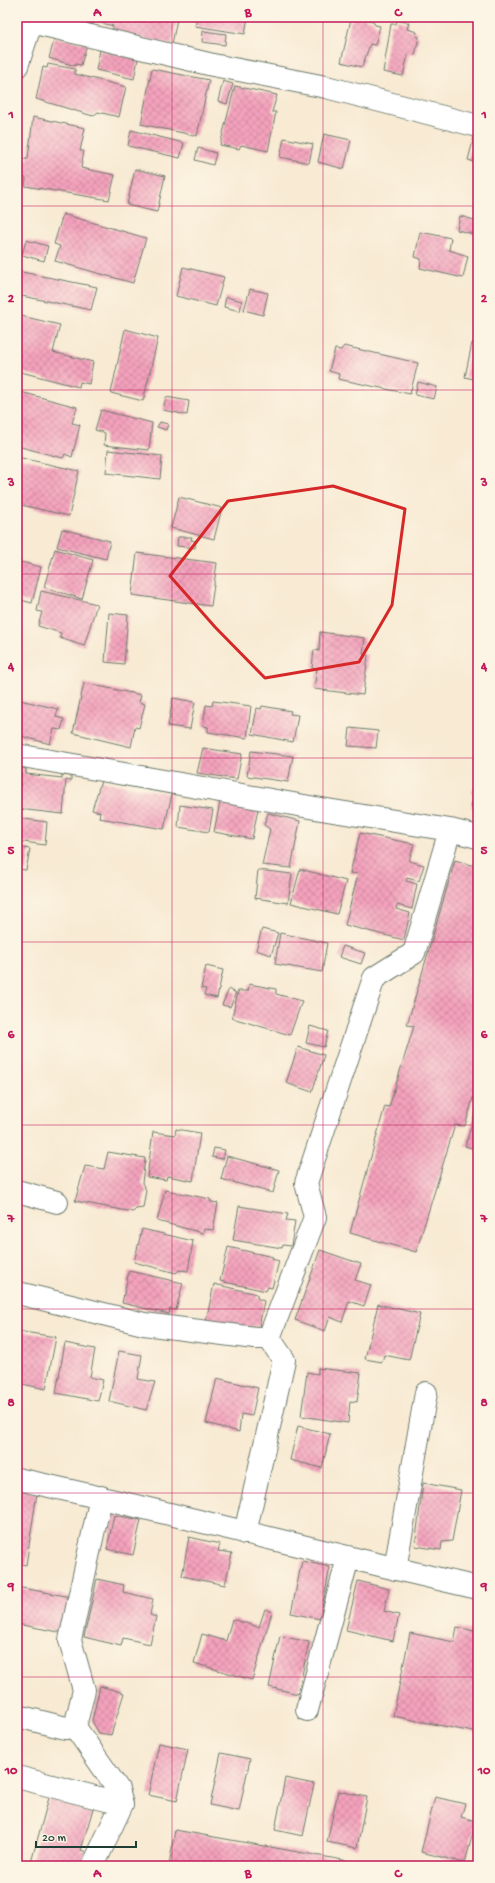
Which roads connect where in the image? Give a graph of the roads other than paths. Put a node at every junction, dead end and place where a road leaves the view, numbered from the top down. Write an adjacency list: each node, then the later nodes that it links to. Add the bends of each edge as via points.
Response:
1 (32, 20): 2 (street); 3 (street, via 213,65 326,87)
2 (17, 66)
3 (478, 126)
4 (17, 755): 5 (street)
5 (450, 830): 6 (street); 10 (street, via 414,953 374,978 306,1183 315,1217)
6 (478, 837)
7 (17, 1191): 8 (street)
8 (57, 1202)
9 (18, 1293): 10 (street, via 144,1324)
10 (269, 1338): 14 (street, via 284,1360)
11 (426, 1393): 16 (street)
12 (17, 1479): 13 (street)
13 (101, 1497): 14 (street); 20 (street, via 70,1640 84,1690)
14 (244, 1533): 15 (street)
15 (348, 1558): 16 (street); 18 (street)
16 (395, 1569): 17 (street)
17 (478, 1588)
18 (307, 1710)
19 (17, 1716): 20 (street, via 66,1728)
20 (75, 1727): 22 (street, via 118,1789)
21 (17, 1777): 22 (street)
22 (122, 1804): 23 (street)
23 (93, 1866)

